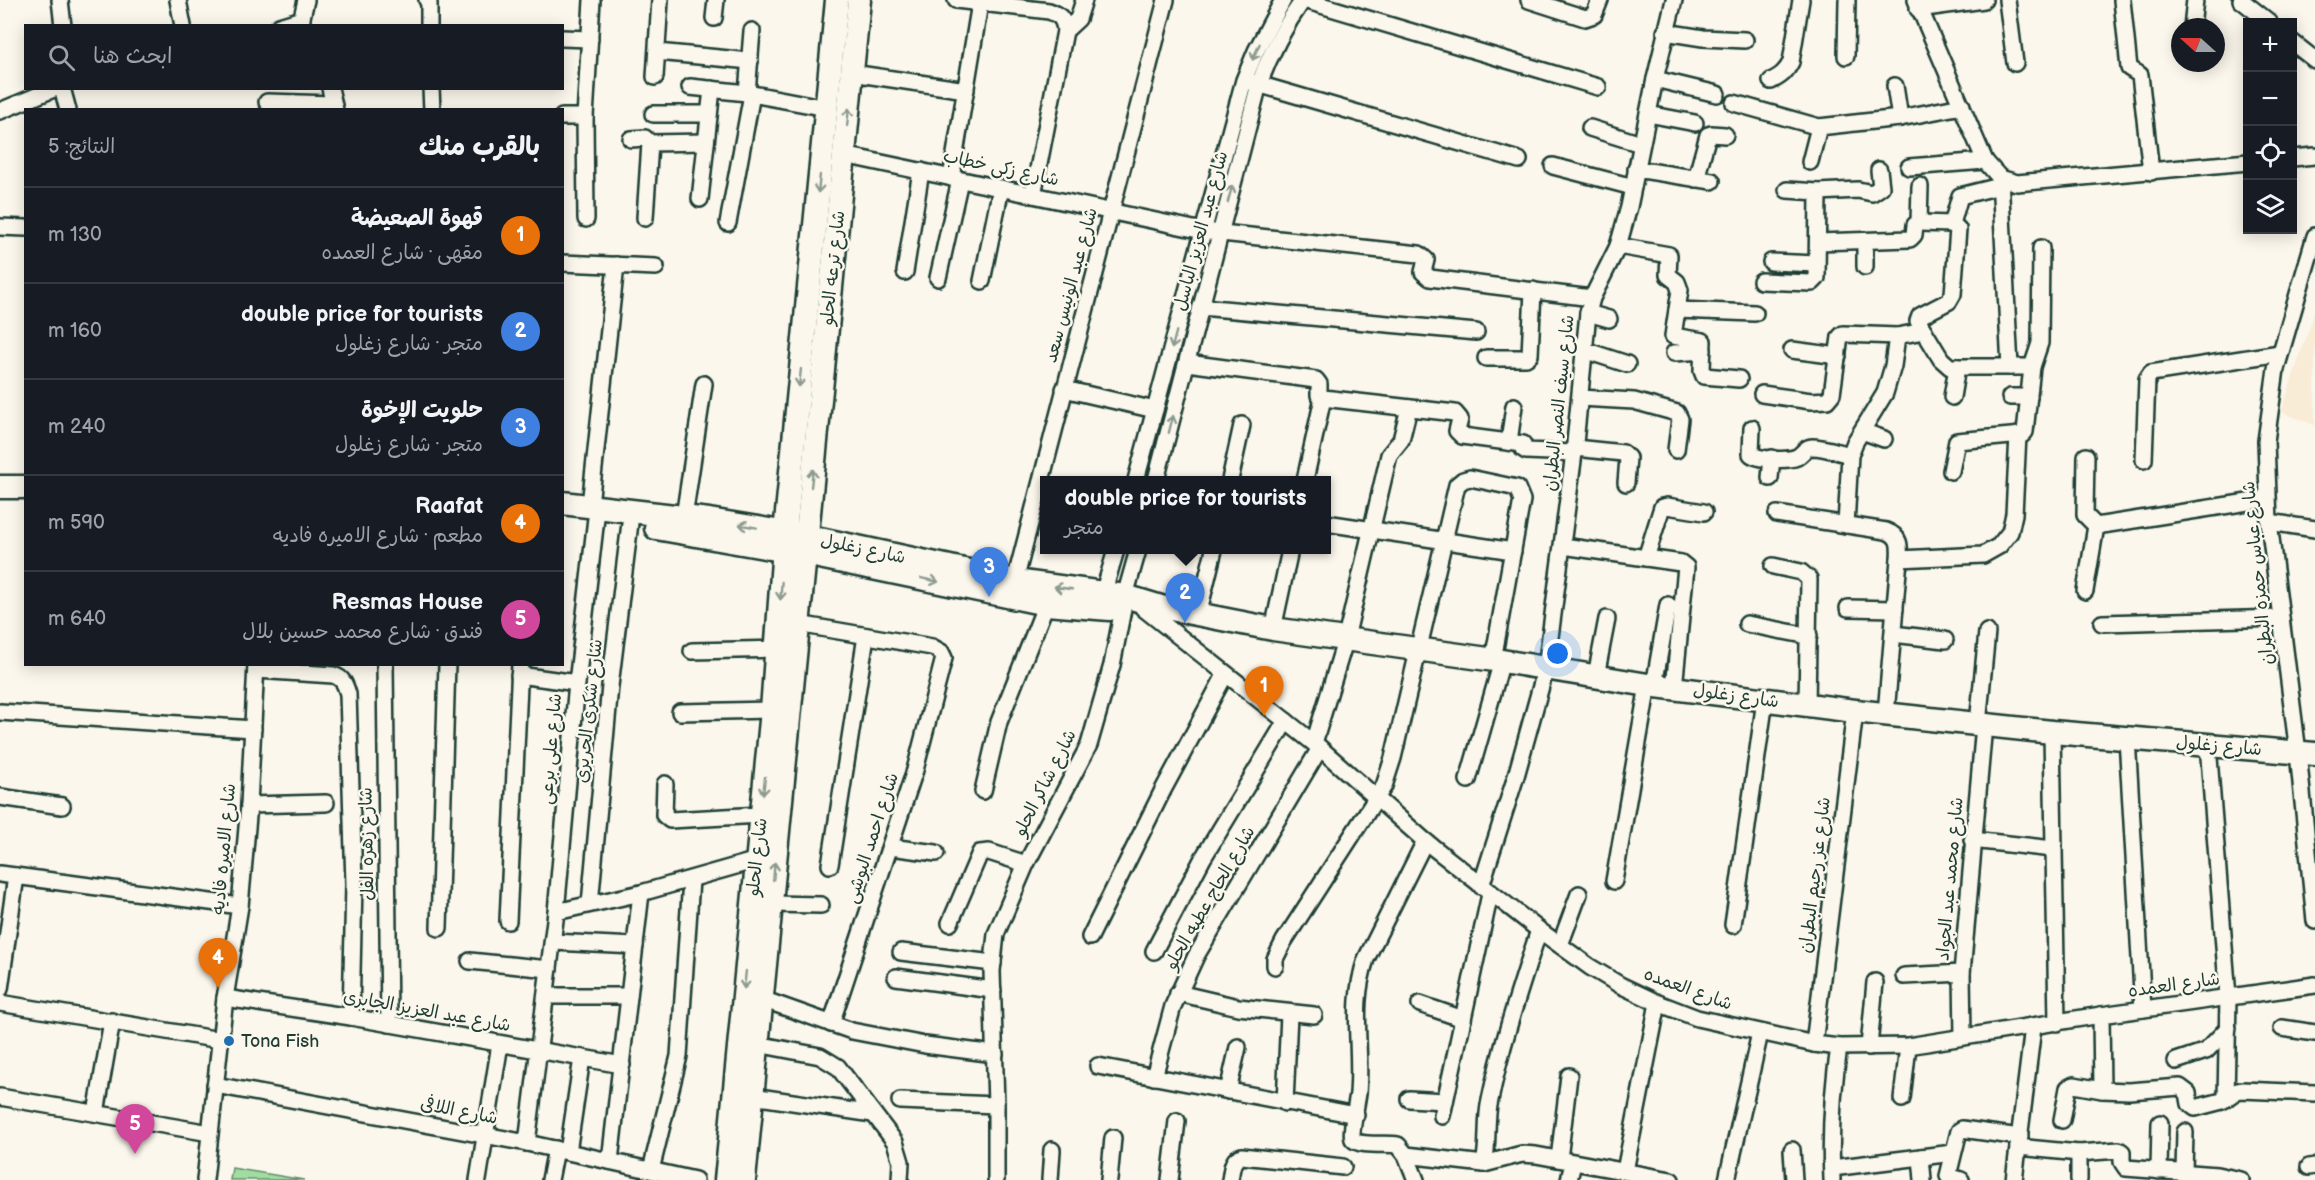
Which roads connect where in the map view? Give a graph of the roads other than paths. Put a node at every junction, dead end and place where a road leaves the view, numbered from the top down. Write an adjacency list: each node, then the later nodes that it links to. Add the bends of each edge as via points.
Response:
1 (60, 0): 31 (street)
2 (178, 0): 32 (street)
3 (306, 0): 30 (street)
4 (427, 0): 33 (street)
5 (592, 0): 38 (street)
6 (660, 0): 41 (street)
7 (716, 0): 27 (street)
8 (837, 0): 67 (street, شارع ترعه الحلو)
9 (859, 0): 46 (street, شارع ترعه الحلو)
10 (956, 0): 25 (street)
11 (1084, 0): 35 (street, via 1078,19)
12 (1166, 0): 106 (street, شارع عبد الونيس سعد)
13 (1283, 0): 50 (street, شارع عبد العزيز الباسل, one-way to 50, via 1266,32)
14 (1304, 0): 50 (street, شارع عبد العزيز الباسل); 53 (street)
15 (1529, 0): 16 (street, via 1585,18 1594,15)
16 (1600, 0)
17 (1674, 0): 36 (street, شارع سيف النصر البطران)
18 (1801, 0): 49 (street, via 1791,62 1780,77)
19 (1847, 0): 42 (street)
20 (1984, 0): 26 (street)
21 (2007, 0): 45 (street)
22 (2122, 0): 94 (street, via 2129,68 2140,75)
23 (2195, 0): 28 (street)
24 (2241, 0): 29 (street)
25 (980, 3): 35 (street, via 1049,11 1064,22); 58 (street)
26 (1917, 4): 64 (street)
27 (714, 18)
28 (2193, 18)
29 (2264, 18)
30 (301, 22)
31 (63, 24)
32 (183, 24)
33 (429, 24)
34 (752, 31): 44 (street)
35 (1065, 31): 104 (street)
36 (1665, 32): 39 (street); 48 (street, شارع سيف النصر البطران)
37 (564, 38): 38 (street)
38 (590, 39): 73 (street)
39 (1745, 40)
40 (2297, 46): 43 (street)
41 (657, 52): 44 (street); 47 (street)
42 (1846, 56)
43 (2315, 60)
44 (750, 61): 59 (street)
45 (2015, 63)
46 (852, 74): 58 (street); 83 (street, شارع ترعه الحلو, one-way to 46)
47 (655, 77)
48 (1655, 80): 60 (street); 71 (street, شارع سيف النصر البطران)
49 (1771, 81)
50 (1251, 82): 86 (street); 114 (street, شارع عبد العزيز الباسل); 115 (street, شارع عبد العزيز الباسل, one-way to 50)
51 (1895, 86): 74 (street)
52 (690, 87): 54 (street)
53 (1598, 87)
54 (712, 89): 59 (street); 70 (street)
55 (51, 90): 68 (street)
56 (63, 90): 65 (street)
57 (431, 90): 66 (street)
58 (966, 90): 96 (street)
59 (750, 94): 67 (street); 110 (street)
60 (1717, 94)
61 (268, 100): 62 (street)
62 (333, 101)
63 (1734, 103): 76 (street)
64 (1962, 106): 74 (street); 95 (street)
65 (67, 108)
66 (432, 108)
67 (826, 108): 203 (street, شارع ترعه الحلو, one-way to 203)
68 (0, 111)
69 (653, 114): 70 (street)
70 (709, 114): 80 (street)
71 (1648, 114): 75 (street); 82 (street, شارع سيف النصر البطران)
72 (564, 117): 73 (street)
73 (585, 117): 108 (street)
74 (1900, 118): 76 (street)
75 (1695, 123)
76 (1819, 127): 87 (street)
77 (1590, 128): 82 (street)
78 (1725, 135): 97 (street, via 1708,135)
79 (631, 139): 81 (street, via 647,139)
80 (706, 142): 81 (street); 105 (street)
81 (651, 143): 107 (street)
82 (1641, 144): 91 (street, شارع سيف النصر البطران)
83 (844, 155): 93 (street, شارع زكى خطاب); 203 (street, شارع ترعه الحلو, one-way to 83)
84 (2315, 156): 85 (street)
85 (2297, 158)
86 (1519, 160)
87 (1810, 162)
88 (2243, 162): 94 (street)
89 (1553, 166): 100 (street)
90 (1909, 167): 95 (street)
91 (1636, 170): 97 (street); 100 (street, شارع سيف النصر البطران)
92 (1879, 170): 103 (street, via 1881,187 1872,193)
93 (921, 171): 96 (street, شارع زكى خطاب); 127 (street)
94 (2151, 171): 95 (street, via 2017,183)
95 (1994, 174): 111 (street, via 1960,196); 151 (street)
96 (956, 179): 101 (street, شارع زكى خطاب); 128 (street)
97 (1696, 179): 98 (street)
98 (1712, 181)
99 (1920, 186): 109 (street)
100 (1633, 187): 119 (street, شارع سيف النصر البطران)
101 (1001, 188): 104 (street, شارع زكى خطاب); 129 (street)
102 (1787, 190): 103 (street)
103 (1818, 192): 118 (street)
104 (1033, 195): 106 (street, شارع زكى خطاب)
105 (700, 199)
106 (1110, 211): 114 (street, شارع زكى خطاب); 155 (street, شارع عبد الونيس سعد)
107 (645, 218)
108 (586, 219)
109 (1919, 223): 111 (street); 117 (street, via 1910,239)
110 (728, 224)
111 (1952, 224): 138 (street, via 1958,229 1953,294 1949,301 1920,316 1918,321)
112 (0, 227): 113 (street)
113 (24, 228)
114 (1203, 231): 115 (street, شارع زكى خطاب); 164 (street, شارع عبد العزيز الباسل, one-way to 164)
115 (1220, 233): 131 (street, شارع زكى خطاب, via 1419,254 1426,260 1423,272 1427,278); 133 (street, شارع عبد العزيز الباسل)
116 (2315, 236): 145 (street, شارع عباس حمزه البطران)
117 (1865, 241): 118 (street); 126 (street)
118 (1818, 242): 123 (street)
119 (1618, 246): 132 (street, شارع سيف النصر البطران); 134 (street, via 1669,255 1668,275 1680,290)
120 (2041, 248): 152 (street, via 2040,343)
121 (1771, 262): 123 (street)
122 (564, 263): 124 (street)
123 (1817, 264): 130 (street, via 1817,279 1812,283)
124 (616, 265): 125 (street); 190 (street, شارع على برعى)
125 (656, 267)
126 (1865, 267)
127 (905, 272)
128 (939, 278)
129 (982, 281)
130 (1761, 281)
131 (1533, 290): 132 (street); 147 (street, via 1530,355)
132 (1593, 298): 135 (street, شارع سيف النصر البطران)
133 (1201, 307): 139 (street); 148 (street, شارع عبد العزيز الباسل)
134 (1677, 310): 136 (street); 143 (street, via 1673,336 1701,340)
135 (1588, 313): 137 (street); 141 (street, شارع سيف النصر البطران)
136 (1755, 313)
137 (1609, 319)
138 (1924, 331): 140 (street); 150 (street, via 1945,364)
139 (1476, 332)
140 (1897, 336): 146 (street, via 1843,334); 167 (street, via 1885,393)
141 (1584, 350): 149 (street); 161 (street, شارع سيف النصر البطران)
142 (1792, 350): 146 (street)
143 (1703, 351): 144 (street); 153 (street, via 1704,376)
144 (1674, 353)
145 (2280, 353): 176 (street, via 2151,373 2147,379); 188 (street, شارع عباس حمزه البطران, via 2268,423)
146 (1838, 356): 156 (street, via 1832,394 1827,400)
147 (1486, 358)
148 (1187, 363): 160 (street, via 1316,380); 180 (street, شارع عبد العزيز الباسل, one-way to 148)
149 (1627, 364)
150 (1957, 367): 151 (street); 157 (street)
151 (2010, 367): 152 (street)
152 (2032, 367): 159 (street)
153 (1739, 379)
154 (704, 384): 194 (street)
155 (1064, 388): 164 (street); 178 (street, شارع عبد الونيس سعد)
156 (1762, 394)
157 (1952, 397)
158 (2010, 397): 159 (street)
159 (2030, 397): 168 (street, via 2026,429)
160 (1323, 398): 163 (street); 182 (street)
161 (1580, 398): 171 (street, شارع سيف النصر البطران); 172 (street, via 1634,401 1677,413 1680,419)
162 (1514, 406): 170 (street)
163 (1409, 408): 170 (street, via 1455,413 1460,416 1460,435); 201 (street, شارع الحاج عطيه الحلو, via 1401,440 1389,455)
164 (1155, 410): 179 (street, شارع عبد العزيز الباسل)
165 (1242, 425): 181 (street)
166 (1752, 428): 175 (street, via 1751,454)
167 (1862, 431): 169 (street); 173 (street)
168 (2018, 435): 177 (street, via 1957,441); 211 (street, via 2014,514 2010,532 1999,546 1983,555)
169 (1884, 440)
170 (1509, 442): 171 (street, via 1523,444 1525,451)
171 (1574, 450): 185 (street, via 1623,453 1628,458); 204 (street, شارع سيف النصر البطران)
172 (1676, 450)
173 (1850, 455): 175 (street, via 1813,447 1792,459); 198 (street)
174 (2086, 456): 199 (street, via 2085,515)
175 (1772, 459): 183 (street)
176 (2144, 460)
177 (1951, 471)
178 (1042, 476)
179 (1137, 476)
180 (1157, 476)
181 (1231, 476)
182 (1306, 476)
183 (1770, 478)
184 (1040, 483): 213 (street, شارع عبد الونيس سعد)
185 (1626, 483)
186 (24, 487): 187 (street)
187 (0, 488)
188 (2267, 499): 195 (street, شارع عباس حمزه البطران); 199 (street)
189 (564, 504): 190 (street, شارع زغلول)
190 (593, 512): 192 (street, شارع زغلول); 194 (street, شارع زغلول); 196 (street, شارع زغلول); 245 (street, شارع على برعى)
191 (1704, 512): 210 (street, via 1662,507)
192 (564, 513)
193 (1778, 514): 198 (street)
194 (684, 517): 203 (street, شارع زغلول, one-way to 194)
195 (2269, 522): 200 (street); 221 (street, شارع عباس حمزه البطران)
196 (630, 523): 203 (street, شارع زغلول); 286 (street, شارع شكرى الحريرى)
197 (1331, 524): 201 (street)
198 (1846, 525): 211 (street, via 1892,533 1900,543)
199 (2096, 526): 214 (street)
200 (2315, 529)
201 (1370, 530): 202 (street); 231 (street, شارع الحاج عطيه الحلو)
202 (1444, 541): 205 (street); 205 (street, via 1457,485 1470,478 1517,488 1522,500); 234 (street)
203 (795, 543): 213 (street, شارع زغلول); 216 (street, شارع زغلول, one-way to 216); 224 (street, شارع الحلو); 233 (street, شارع الحلو, one-way to 233)
204 (1563, 546): 210 (street); 240 (street, شارع سيف النصر البطران)
205 (1513, 551): 236 (street)
206 (1118, 554): 215 (street)
207 (1138, 554): 215 (street)
208 (1213, 554): 220 (street)
209 (1289, 554): 226 (street)
210 (1646, 558): 246 (street, via 1686,567)
211 (1899, 559): 219 (street)
212 (1773, 566): 230 (street, via 1801,572 1809,579)
213 (1015, 581): 215 (street, شارع زغلول, one-way to 213)
214 (2085, 591)
215 (1133, 603): 216 (street, شارع زغلول); 220 (street, شارع زغلول); 243 (street, شارع العمده); 277 (street, شارع شاكر الحلو, via 1089,745)
216 (1046, 604): 264 (street, via 999,722)
217 (1668, 605): 246 (street)
218 (1848, 608): 219 (street)
219 (1895, 609): 228 (street)
220 (1198, 615): 226 (street, شارع زغلول)
221 (2281, 618): 223 (street); 261 (street, شارع عباس حمزه البطران)
222 (1608, 619): 244 (street)
223 (2102, 623)
224 (798, 624): 229 (street); 242 (street, شارع الحلو)
225 (1747, 624): 230 (street)
226 (1273, 629): 231 (street, شارع زغلول)
227 (1987, 632): 255 (street, شارع محمد عبد الجواد)
228 (1893, 634): 232 (street); 253 (street)
229 (866, 636): 273 (street, شارع احمد البوشى, via 932,646 942,652 943,663 915,770); 278 (street)
230 (1809, 636): 248 (street)
231 (1346, 638): 234 (street, شارع زغلول); 260 (street, شارع الحاج عطيه الحلو)
232 (1945, 639)
233 (777, 649): 235 (street); 242 (street, شارع الحلو)
234 (1419, 650): 236 (street, شارع زغلول); 266 (street, via 1391,765)
235 (692, 651)
236 (1498, 661): 240 (street, شارع زغلول); 262 (street)
237 (385, 666): 331 (street, شارع زهره الفل)
238 (447, 666): 295 (street)
239 (256, 668): 256 (street, شارع الاميره فاديه); 327 (street, via 333,675 346,685 354,884)
240 (1546, 668): 244 (street, شارع زغلول); 283 (street, شارع سيف النصر البطران)
241 (520, 670): 245 (street); 291 (street)
242 (784, 675): 249 (street, شارع الحلو); 287 (street, شارع الحلو, one-way to 242)
243 (1225, 675): 254 (street, شارع العمده); 297 (street)
244 (1596, 676): 246 (street, شارع زغلول)
245 (577, 682): 290 (street, شارع على برعى)
246 (1659, 686): 247 (street, شارع زغلول); 282 (street)
247 (1765, 700): 248 (street, شارع زغلول); 294 (street)
248 (1807, 706): 250 (street, شارع زغلول)
249 (772, 710): 252 (street); 270 (street, شارع الحلو, one-way to 270)
250 (1855, 711): 253 (street, شارع زغلول); 342 (street, شارع عز رحيم البطران)
251 (0, 712): 256 (street)
252 (680, 712)
253 (1886, 714): 255 (street, شارع زغلول)
254 (1286, 722): 260 (street, شارع العمده); 301 (street, via 1203,858)
255 (1981, 724): 257 (street, شارع زغلول); 271 (street, شارع محمد عبد الجواد)
256 (253, 729): 268 (street, شارع الاميره فاديه)
257 (2052, 732): 258 (street, شارع زغلول); 274 (street)
258 (2127, 738): 259 (street, شارع زغلول); 323 (street)
259 (2208, 745): 261 (street, شارع زغلول); 317 (street)
260 (1317, 746): 266 (street, شارع العمده); 314 (street, شارع الحاج عطيه الحلو)
261 (2306, 754): 292 (street, شارع عباس حمزه البطران)
262 (1468, 780)
263 (665, 784): 270 (street, via 664,815 670,820)
264 (983, 791)
265 (0, 797): 269 (street)
266 (1378, 798): 272 (street, شارع العمده); 305 (street, via 1284,941)
267 (327, 803): 268 (street)
268 (249, 805): 289 (street, شارع الاميره فاديه)
269 (62, 806)
270 (761, 815): 276 (street, شارع الحلو)
271 (1972, 840): 274 (street); 307 (street, شارع محمد عبد الجواد)
272 (1425, 841): 283 (street, شارع العمده); 369 (street, via 1361,974 1356,1006)
273 (890, 847): 275 (street); 332 (street, شارع احمد البوشى)
274 (2054, 849): 330 (street)
275 (936, 853)
276 (757, 860): 281 (street); 398 (street, شارع الحلو, one-way to 398)
277 (1026, 864): 293 (street, via 989,852 980,853); 304 (street, شارع شاكر الحلو, via 996,934)
278 (830, 865)
279 (0, 874): 280 (street)
280 (16, 876): 289 (street); 312 (street)
281 (691, 880): 284 (street); 390 (street, via 679,1056)
282 (1614, 880)
283 (1486, 890): 296 (street, شارع العمده); 328 (street, شارع سيف النصر البطران)
284 (641, 893): 286 (street); 300 (street)
285 (1579, 894): 299 (street)
286 (590, 904): 290 (street)
287 (771, 904): 288 (street); 319 (street, شارع الحلو)
288 (821, 905)
289 (240, 906): 318 (street, شارع الاميره فاديه)
290 (556, 912): 298 (street, شارع على برعى)
291 (508, 921)
292 (2315, 921)
293 (950, 922)
294 (1733, 925)
295 (439, 928)
296 (1539, 930): 299 (street, شارع العمده); 388 (street, via 1509,1021 1490,1100)
297 (1090, 937)
298 (553, 942): 300 (street); 306 (street, شارع على برعى)
299 (1560, 945): 321 (street, شارع العمده, via 1620,985)
300 (635, 946): 316 (street)
301 (1154, 951)
302 (901, 952): 304 (street)
303 (470, 961): 306 (street)
304 (993, 963): 313 (street, شارع شاكر الحلو)
305 (1275, 966)
306 (549, 969): 315 (street, شارع على برعى)
307 (1962, 973): 308 (street); 338 (street, شارع محمد عبد الجواد)
308 (1904, 976)
309 (896, 977): 313 (street)
310 (1875, 982): 346 (street)
311 (2315, 985): 317 (street, شارع العمده)
312 (0, 989)
313 (993, 990): 348 (street, شارع شاكر الحلو)
314 (1178, 993): 324 (street); 353 (street, شارع الحاج عطيه الحلو)
315 (546, 996): 316 (street); 347 (street, شارع على برعى)
316 (629, 996): 350 (street)
317 (2228, 997): 323 (street, شارع العمده); 334 (street)
318 (225, 998): 327 (street, شارع عبد العزيز الجابرى); 339 (street, شارع الاميره فاديه)
319 (762, 999): 332 (street); 341 (street, شارع الحلو)
320 (0, 1003): 329 (street)
321 (1658, 1003): 336 (street, شارع العمده, via 1697,1018); 391 (street)
322 (1420, 1004): 328 (street)
323 (2143, 1009): 325 (street, شارع العمده)
324 (1289, 1014): 326 (street); 365 (street)
325 (2100, 1015): 330 (street, شارع العمده); 356 (street)
326 (1314, 1016)
327 (351, 1017): 331 (street, شارع عبد العزيز الجابرى)
328 (1463, 1019): 361 (street, شارع سيف النصر البطران, via 1443,1108)
329 (112, 1022): 339 (street); 367 (street)
330 (2057, 1023): 333 (street, شارع العمده)
331 (389, 1024): 340 (street, شارع عبد العزيز الجابرى)
332 (831, 1024): 348 (street, via 888,1039)
333 (2033, 1027): 338 (street, شارع العمده); 377 (street)
334 (2228, 1028): 355 (street, via 2206,1051 2176,1057); 363 (street)
335 (2282, 1028): 337 (street)
336 (1760, 1033): 342 (street, شارع العمده); 409 (street)
337 (2315, 1033)
338 (1963, 1037): 343 (street, شارع العمده)
339 (220, 1040): 354 (street, شارع الاميره فاديه)
340 (500, 1044): 347 (street, شارع عبد العزيز الجابرى); 375 (street)
341 (757, 1044): 359 (street, شارع الحلو); 368 (street, via 829,1061)
342 (1814, 1044): 345 (street, شارع العمده)
343 (1908, 1046): 346 (street, شارع العمده); 362 (street)
344 (1238, 1047): 357 (street)
345 (1839, 1047): 346 (street, شارع العمده); 392 (street, via 1832,1098)
346 (1869, 1047)
347 (539, 1051): 349 (street, شارع عبد العزيز الجابرى); 378 (street, شارع على برعى)
348 (995, 1054): 366 (street, شارع شاكر الحلو)
349 (582, 1058): 350 (street, شارع عبد العزيز الجابرى); 381 (street)
350 (622, 1065): 386 (street)
351 (1098, 1066): 353 (street)
352 (1569, 1076): 387 (street)
353 (1154, 1077): 357 (street)
354 (215, 1085): 374 (street, شارع الاميره فاديه); 375 (street, شارع اللافى)
355 (2175, 1087): 356 (street); 363 (street, via 2188,1092 2193,1108)
356 (2102, 1090): 370 (street, via 2071,1086)
357 (1228, 1091): 365 (street)
358 (2315, 1093): 363 (street, via 2242,1090)
359 (753, 1096): 368 (street); 399 (street, شارع الحلو)
360 (0, 1097): 367 (street)
361 (1409, 1099)
362 (1902, 1099)
363 (2226, 1099)
364 (900, 1101): 366 (street)
365 (1285, 1103): 369 (street)
366 (996, 1105): 401 (street, شارع شاكر الحلو)
367 (96, 1113): 374 (street)
368 (873, 1114): 400 (street, via 895,1142 901,1162)
369 (1356, 1115): 384 (street, via 1352,1135 1358,1143 1398,1145)
370 (2062, 1120)
371 (1177, 1121): 404 (street)
372 (2160, 1124): 393 (street)
373 (2185, 1132): 393 (street)
374 (210, 1133): 394 (street, شارع الاميره فاديه)
375 (486, 1136): 378 (street, شارع اللافى); 395 (street)
376 (1113, 1138): 403 (street)
377 (2019, 1142): 382 (street, via 1962,1129); 383 (street); 413 (street)
378 (527, 1143): 381 (street, شارع اللافى)
379 (1052, 1150): 402 (street)
380 (1792, 1150): 410 (street)
381 (562, 1151): 386 (street, شارع اللافى); 396 (street)
382 (1953, 1153): 385 (street); 412 (street, via 1948,1176)
383 (2079, 1153): 393 (street, via 2119,1150 2126,1168); 414 (street)
384 (1406, 1155): 388 (street); 406 (street)
385 (1921, 1157): 392 (street); 411 (street)
386 (610, 1161): 390 (street, شارع اللافى)
387 (1566, 1161): 388 (street, via 1522,1154); 391 (street); 407 (street)
388 (1484, 1164)
389 (1343, 1167): 405 (street, via 1242,1156 1233,1162)
390 (651, 1170): 397 (street, شارع اللافى)
391 (1624, 1172): 408 (street)
392 (1832, 1174)
393 (2170, 1174): 415 (street)
394 (205, 1180)
395 (478, 1180)
396 (550, 1180)
397 (695, 1180)
398 (726, 1180)
399 (744, 1180)
400 (900, 1180)
401 (996, 1180)
402 (1050, 1180)
403 (1109, 1180)
404 (1170, 1180)
405 (1230, 1180)
406 (1416, 1180)
407 (1569, 1180)
408 (1669, 1180)
409 (1726, 1180)
410 (1794, 1180)
411 (1923, 1180)
412 (1961, 1180)
413 (2016, 1180)
414 (2079, 1180)
415 (2241, 1180)

